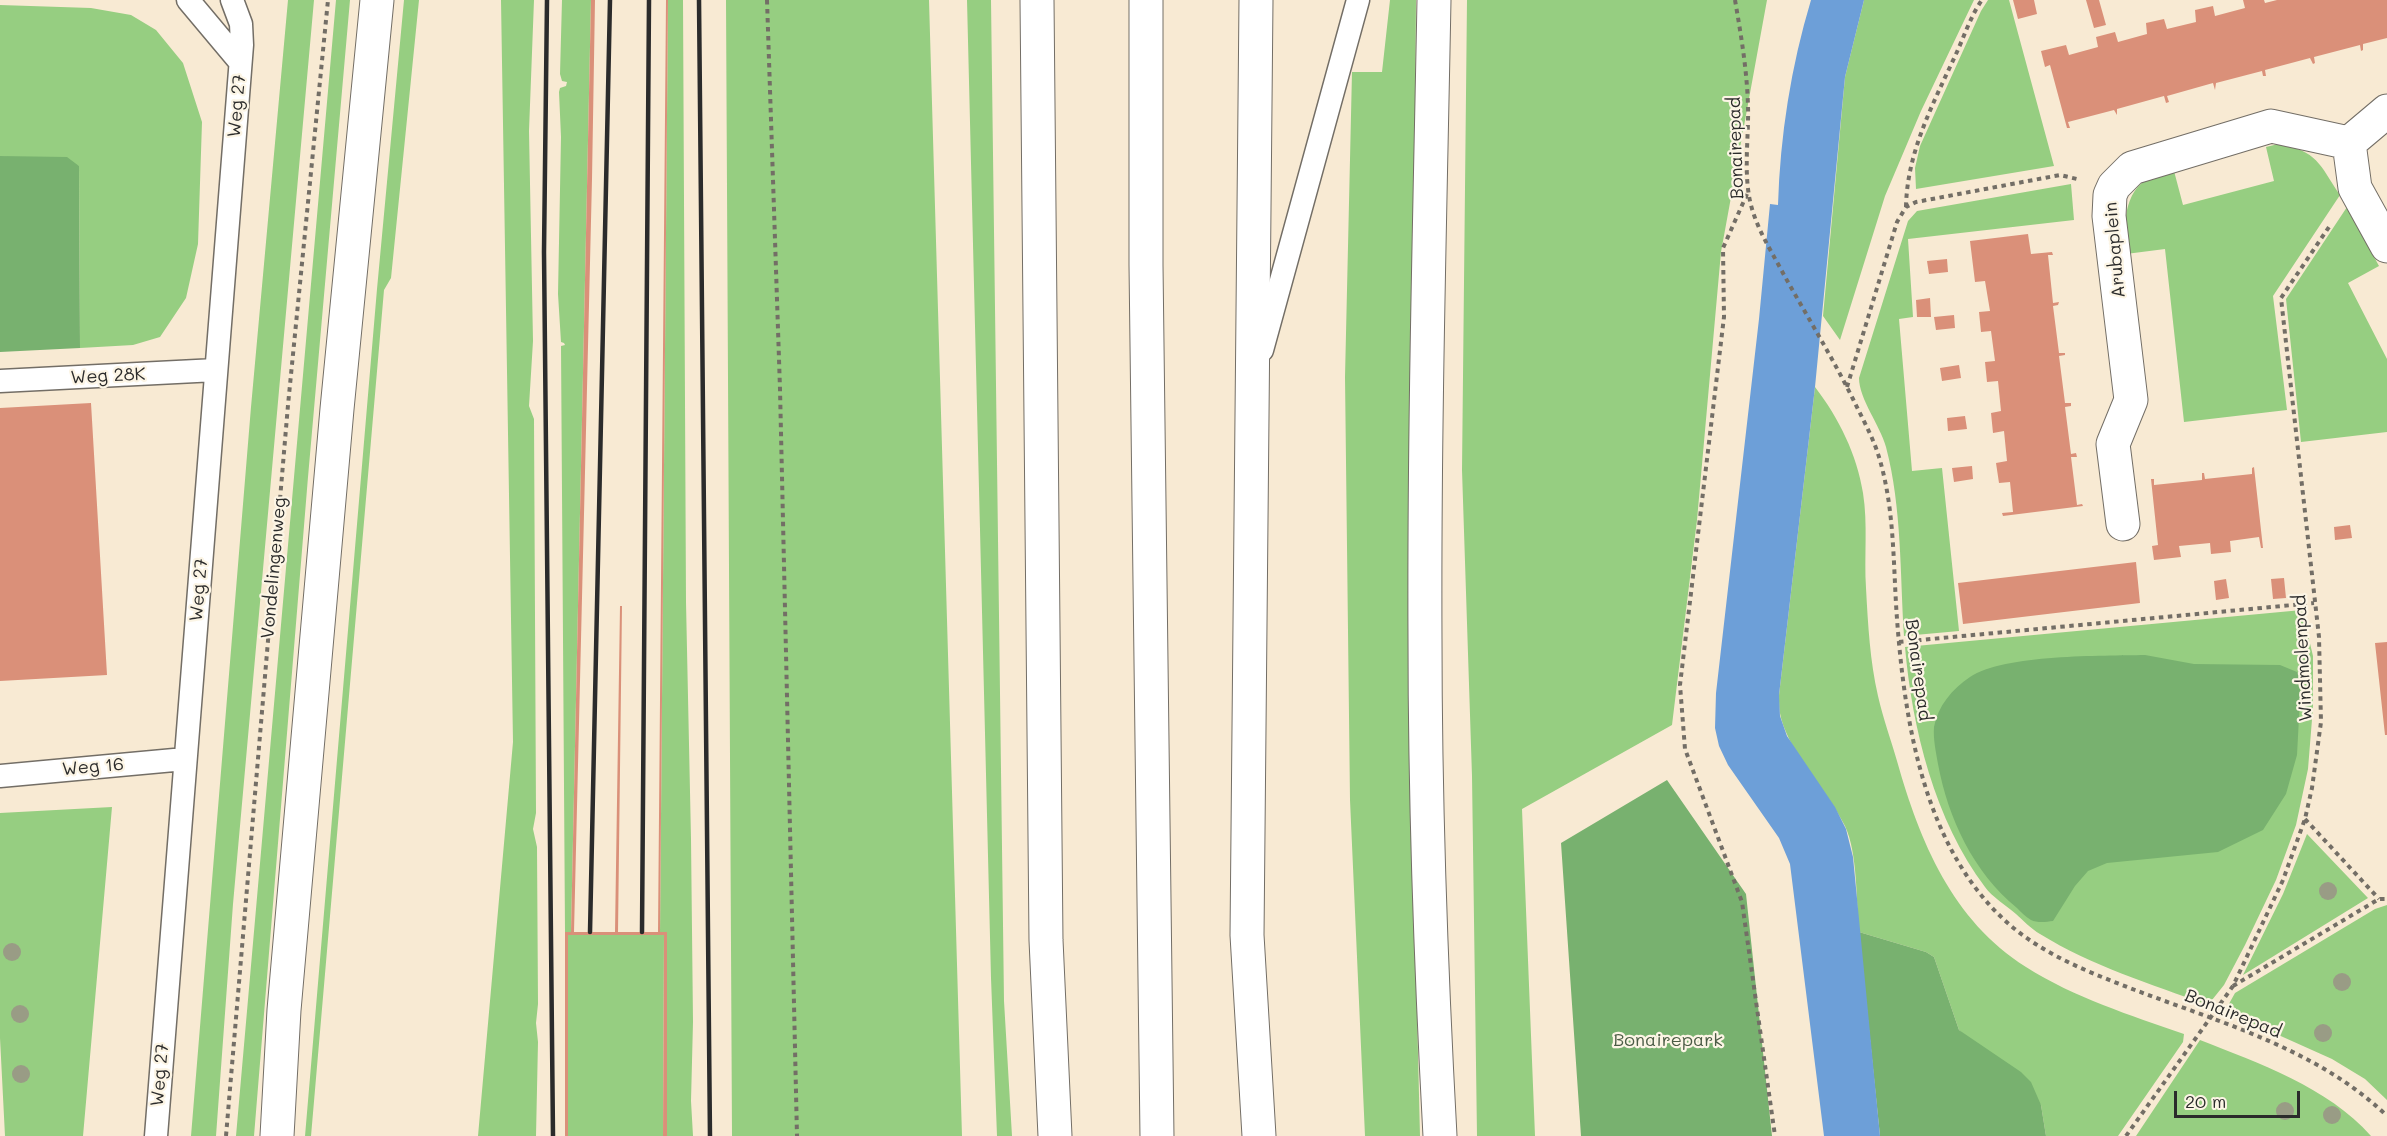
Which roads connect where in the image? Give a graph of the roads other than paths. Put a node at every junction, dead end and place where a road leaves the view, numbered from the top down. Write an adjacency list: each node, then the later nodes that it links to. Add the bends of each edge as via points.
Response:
1 (188, 0): 9 (lane)
2 (232, 0): 9 (lane, Weg 27, via 241,24)
3 (377, 0): 20 (main road, via 284,1010)
4 (1037, 0): 21 (main road, via 1046,940)
5 (1146, 0): 22 (main road, via 1146,324)
6 (1256, 0): 15 (main road)
7 (1358, 0): 15 (lane)
8 (1434, 0): 24 (main road, via 1425,642 1431,953)
9 (241, 54): 13 (lane, Weg 27)
10 (2387, 111): 11 (main road)
11 (2349, 143): 12 (main road, via 2355,188); 16 (main road, Arubaplein, via 2271,126 2132,168 2114,186 2109,216 2131,400 2113,444)
12 (2387, 246)
13 (216, 370): 14 (lane, Weg 28K); 17 (lane, Weg 27)
14 (0, 381)
15 (1253, 384): 23 (main road, via 1247,935)
16 (2123, 524)
17 (185, 759): 18 (lane, Weg 16); 19 (lane, Weg 27)
18 (0, 776)
19 (156, 1136)
20 (277, 1136)
21 (1055, 1136)
22 (1157, 1136)
23 (1259, 1136)
24 (1440, 1136)

